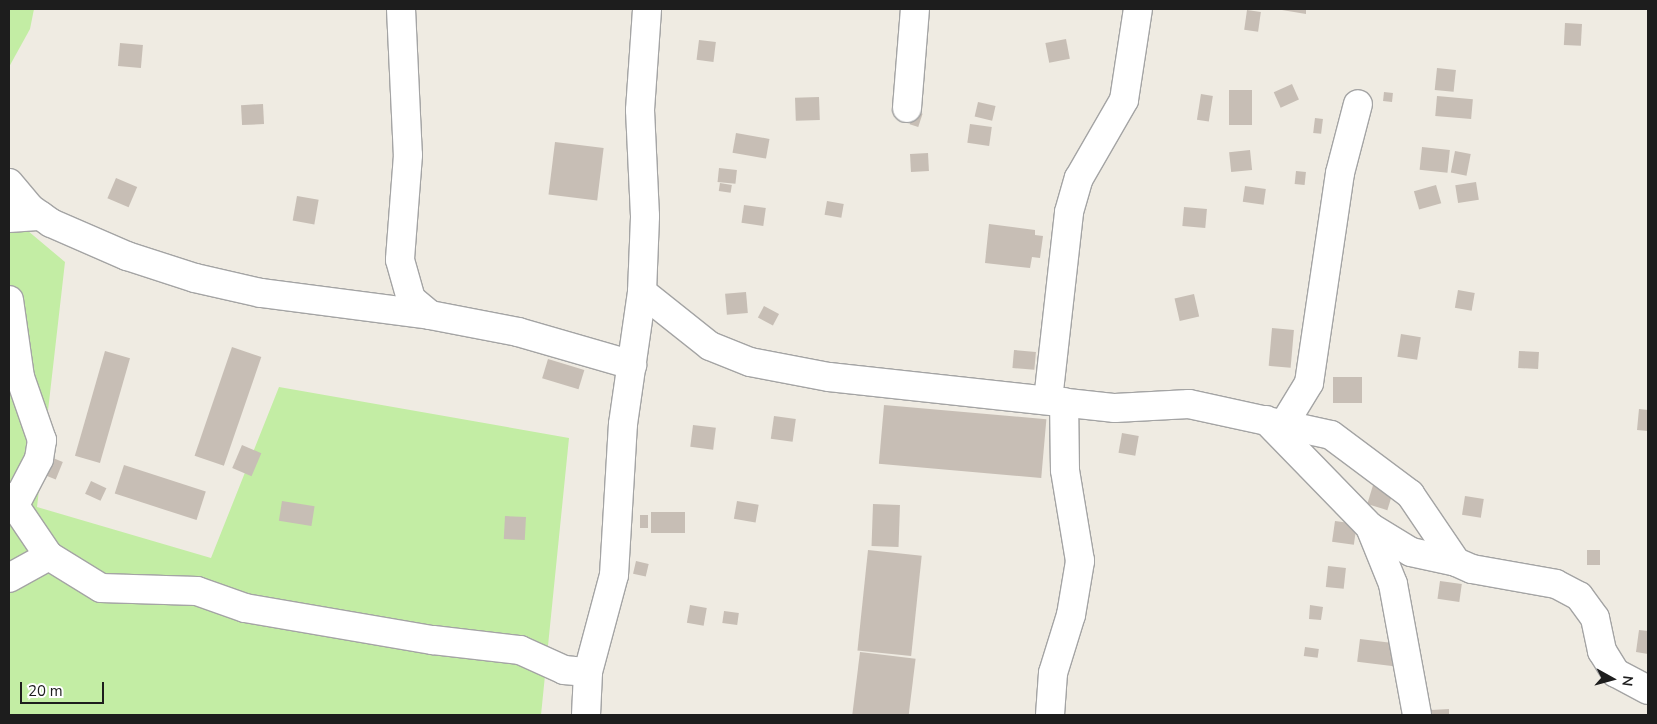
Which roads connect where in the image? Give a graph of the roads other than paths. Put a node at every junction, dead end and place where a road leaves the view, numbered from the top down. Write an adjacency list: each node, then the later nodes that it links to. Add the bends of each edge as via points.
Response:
1 (401, 9): 12 (street, via 408,155 400,260 411,299)
2 (647, 9): 10 (street, via 640,110 645,216)
3 (914, 9): 6 (street)
4 (1138, 9): 14 (street, via 1124,100 1079,178 1069,212)
5 (1358, 104): 15 (street, via 1340,173 1309,383)
6 (907, 108)
7 (9, 183): 8 (street)
8 (41, 216): 9 (street); 12 (street, via 127,256 195,278 261,294)
9 (9, 218)
10 (642, 292): 13 (street); 14 (street, via 710,346 750,362 829,377)
11 (9, 300): 16 (street, via 20,377 42,440 39,459)
12 (430, 315): 13 (street, via 518,332)
13 (632, 365): 21 (street, via 623,424 614,575)
14 (1056, 401): 15 (street, via 1116,408 1189,404); 24 (street, via 1080,561 1072,615 1053,673)
15 (1275, 422): 17 (street); 19 (street, via 1331,435 1391,476 1410,494)
16 (12, 500): 18 (street)
17 (1370, 527): 19 (street, via 1410,552); 25 (street, via 1393,584)
18 (49, 556): 20 (street); 21 (street, via 101,588 197,592 245,608 433,640 520,650 564,670)
19 (1456, 562): 22 (street, via 1472,570 1556,584 1579,596 1595,618 1602,651 1616,673)
20 (9, 578)
21 (588, 672): 23 (street)
22 (1648, 690)
23 (586, 715)
24 (1050, 715)
25 (1417, 715)

